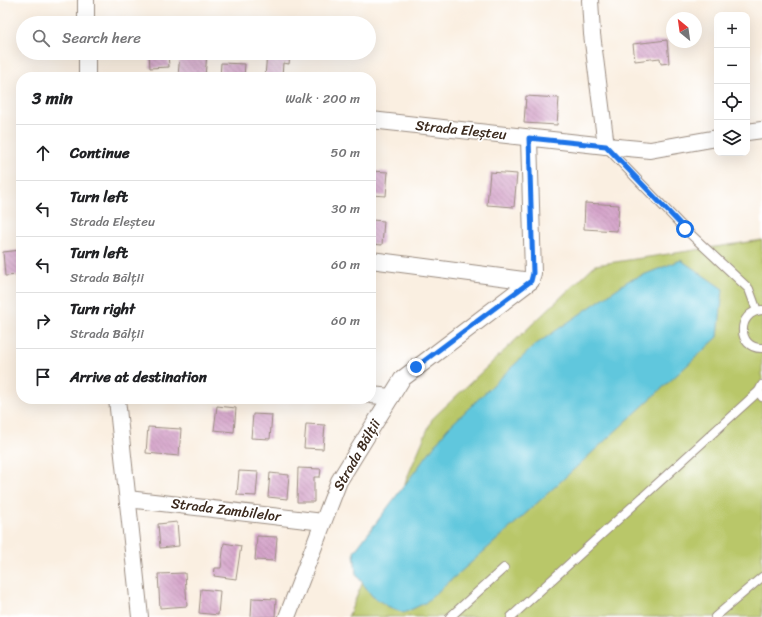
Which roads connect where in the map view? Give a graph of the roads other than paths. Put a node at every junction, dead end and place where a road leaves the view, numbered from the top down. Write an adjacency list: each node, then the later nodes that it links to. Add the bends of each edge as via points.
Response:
1 (86, 0): 3 (street)
2 (590, 0): 11 (street)
3 (86, 16)
4 (87, 60): 5 (street)
5 (87, 72)
6 (376, 121): 9 (street, Strada Eleșteu)
7 (762, 130): 8 (street)
8 (750, 132)
9 (529, 138): 11 (street, Strada Eleșteu); 13 (street, via 533,273)
10 (714, 139): 11 (street, Strada Eleșteu, via 650,150)
11 (606, 146): 14 (lane, via 685,229 749,290)
12 (376, 261): 13 (street)
13 (531, 281): 18 (street, Strada Bălții, via 411,371)
14 (760, 310): 15 (lane, via 746,318 742,330 747,342)
15 (761, 350)
16 (761, 391): 27 (lane)
17 (376, 396): 18 (street)
18 (390, 397): 21 (street, Strada Bălții, via 339,481)
19 (118, 404): 20 (street)
20 (128, 499): 21 (street, Strada Zambilelor); 24 (street)
21 (323, 522): 25 (street, Strada Bălții)
22 (504, 568): 26 (lane)
23 (762, 577): 28 (lane)
24 (140, 617)
25 (287, 617)
26 (450, 617)
27 (511, 617)
28 (715, 617)

